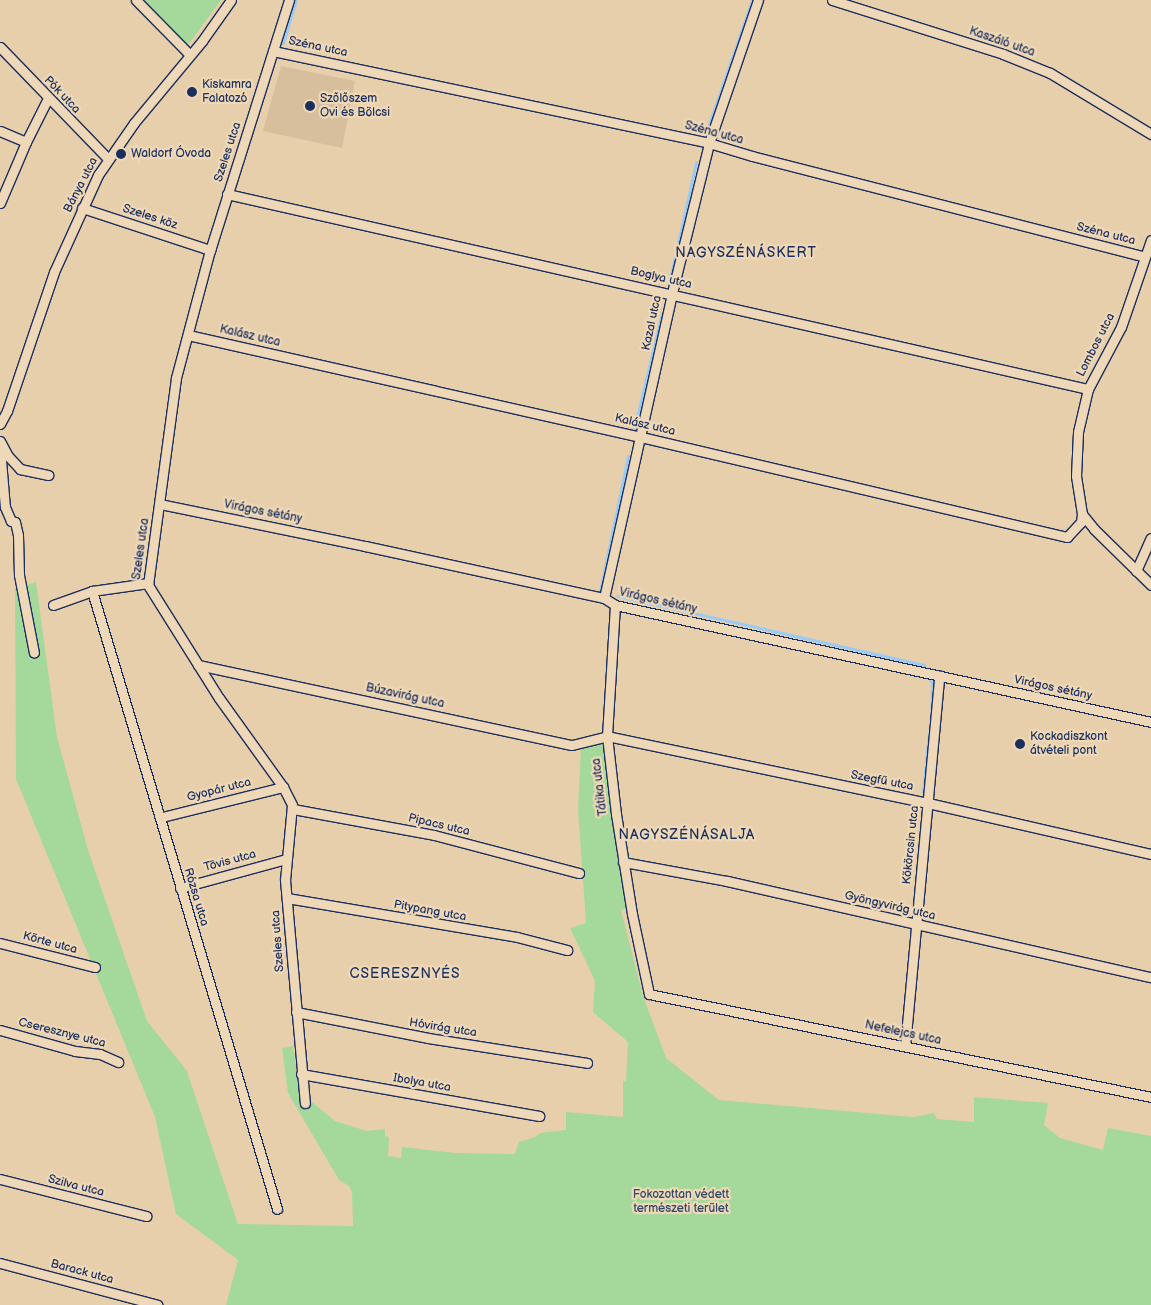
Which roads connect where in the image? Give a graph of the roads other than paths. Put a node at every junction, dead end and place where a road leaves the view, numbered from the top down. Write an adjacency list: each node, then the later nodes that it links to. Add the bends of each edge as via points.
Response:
1 (136, 0): 8 (street)
2 (231, 0): 8 (street, Bánya utca)
3 (289, 0): 7 (street, Szeles utca)
4 (758, 0): 13 (street, Kazal utca)
5 (832, 0): 11 (street, Kaszáló utca, via 1003,54 1050,73)
6 (0, 47): 9 (street, Pók utca)
7 (273, 51): 13 (street, Széna utca); 15 (street, Szeles utca)
8 (190, 55): 14 (street, Bánya utca)
9 (48, 98): 12 (street); 14 (street, Pók utca)
10 (0, 131): 12 (street)
11 (1151, 134)
12 (26, 142): 16 (street)
13 (709, 143): 20 (street, Széna utca); 21 (street, Kazal utca)
14 (108, 159): 17 (street, Bánya utca)
15 (228, 194): 19 (street, Szeles utca); 21 (street, Boglya utca)
16 (0, 203)
17 (82, 208): 19 (street, Szeles köz); 24 (street, Bánya utca, via 54,272)
18 (1151, 240): 20 (street, Lombos utca)
19 (210, 250): 22 (street, Szeles utca)
20 (1144, 256): 23 (street, Lombos utca, via 1138,282 1120,327)
21 (672, 293): 23 (street, Boglya utca); 25 (street, Kazal utca)
22 (188, 335): 25 (street, Kalász utca); 29 (street, Szeles utca, via 174,385)
23 (1088, 388): 30 (street, Lombos utca, via 1078,432 1076,476)
24 (0, 424)
25 (641, 437): 30 (street, Kalász utca, via 1067,537 1082,522); 36 (street, Kazal utca)
26 (0, 441): 28 (street, via 20,469)
27 (0, 448): 39 (street, via 5,507 15,522 18,535 19,575)
28 (48, 475)
29 (160, 504): 33 (street, Szeles utca); 36 (street, Virágos sétány)
30 (1082, 514): 32 (street)
31 (1151, 538): 32 (street)
32 (1136, 571): 34 (street)
33 (148, 583): 35 (street); 40 (street, Szeles utca)
34 (1151, 586)
35 (92, 591): 37 (street); 47 (street, Rózsa utca)
36 (604, 598): 38 (street, Virágos sétány)
37 (53, 605)
38 (615, 605): 41 (street, Virágos sétány); 43 (street, Tátika utca)
39 (34, 653)
40 (198, 666): 43 (street, Búzavirág utca, via 572,745); 44 (street, Szeles utca)
41 (939, 676): 42 (street, Virágos sétány); 45 (street, Kökörcsin utca)
42 (1151, 722)
43 (607, 736): 45 (street, Szegfű utca); 50 (street, Tátika utca)
44 (283, 787): 46 (street, Szeles utca); 47 (street, Gyopár utca)
45 (928, 803): 48 (street, Szegfű utca); 54 (street, Kökörcsin utca)
46 (293, 809): 49 (street, Szeles utca); 51 (street, Pipacs utca, via 434,836)
47 (162, 817): 52 (street, Rózsa utca)
48 (1151, 854)
49 (286, 859): 52 (street, Tövis utca); 53 (street, Szeles utca)
50 (623, 862): 54 (street, Gyöngyvirág utca, via 727,881); 59 (street, Tátika utca)
51 (579, 872)
52 (180, 888): 70 (street, Rózsa utca)
53 (287, 898): 56 (street, Pitypang utca, via 517,938); 60 (street, Szeles utca)
54 (914, 924): 58 (street, Gyöngyvirág utca); 62 (street, Kökörcsin utca)
55 (0, 943): 57 (street, Körte utca)
56 (567, 950)
57 (94, 967)
58 (1151, 977)
59 (649, 994): 62 (street, Nefelejcs utca)
60 (296, 1012): 64 (street, Hóvirág utca, via 428,1038); 65 (street, Szeles utca)
61 (0, 1030): 63 (street, Cseresznye utca, via 75,1051 100,1054)
62 (905, 1046): 66 (street, Nefelejcs utca)
63 (118, 1062)
64 (587, 1063)
65 (301, 1074): 67 (street, Szeles utca); 68 (street, Ibolya utca)
66 (1151, 1097)
67 (305, 1103)
68 (539, 1116)
69 (0, 1179): 71 (street, Szilva utca)
70 (277, 1209)
71 (146, 1216)
72 (0, 1263): 73 (street, Barack utca)
73 (158, 1305)

